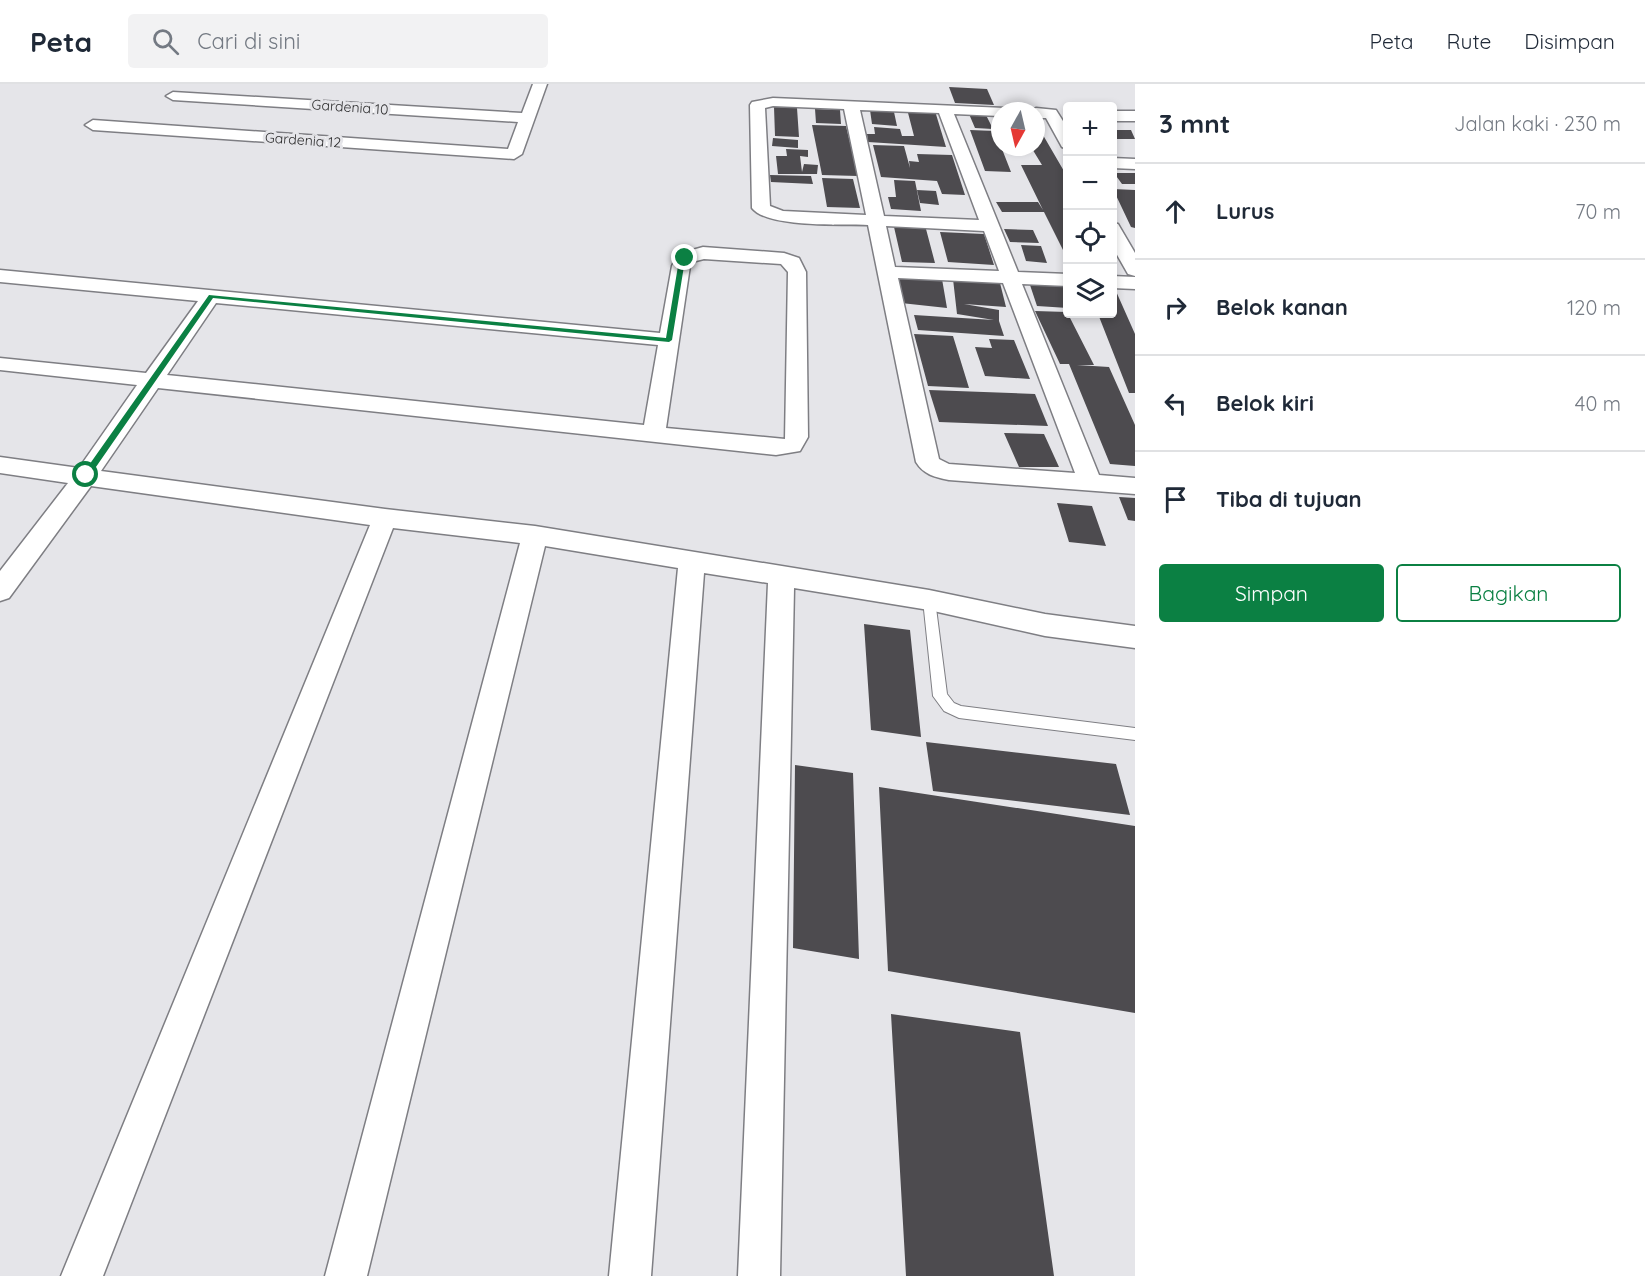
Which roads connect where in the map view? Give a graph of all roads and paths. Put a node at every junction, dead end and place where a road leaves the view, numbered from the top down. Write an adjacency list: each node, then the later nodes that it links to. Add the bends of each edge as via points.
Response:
1 (540, 84): 11 (street)
2 (174, 96): 11 (street, Gardenia 10)
3 (851, 105): 4 (street); 16 (street); 16 (street, via 757,105 761,208 783,216)
4 (945, 109): 5 (street); 17 (street)
5 (991, 111)
6 (1045, 113): 8 (street)
7 (1045, 114): 13 (street)
8 (1063, 114)
9 (1117, 116): 10 (street)
10 (1135, 116)
11 (527, 118): 12 (street, Gardenia 12, via 514,154)
12 (93, 125)
13 (1063, 138)
14 (1117, 163): 15 (street)
15 (1135, 164)
16 (875, 220): 17 (street); 20 (street)
17 (990, 226): 22 (street)
18 (1117, 236): 19 (street)
19 (1135, 270)
20 (887, 272): 22 (street); 33 (street, via 928,462 936,469 949,471)
21 (0, 276): 26 (street)
22 (1010, 278): 23 (street); 33 (street)
23 (1063, 280)
24 (1117, 282): 25 (street)
25 (1135, 283)
26 (211, 296): 27 (street); 29 (street)
27 (669, 340): 30 (street); 30 (street, via 685,258 703,253 792,262 797,272 797,437 792,446)
28 (0, 364): 29 (street)
29 (152, 380): 30 (street); 32 (street)
30 (654, 434)
31 (0, 465): 32 (street)
32 (86, 475): 35 (street); 39 (street)
33 (1089, 482): 34 (street)
34 (1135, 486)
35 (385, 518): 36 (street); 43 (street)
36 (535, 535): 37 (street); 44 (street)
37 (692, 560): 38 (street); 45 (street)
38 (781, 575): 40 (street); 46 (street)
39 (0, 591)
40 (929, 600): 41 (street, via 1045,625); 42 (lane, via 940,696 950,707 959,712)
41 (1135, 636)
42 (1135, 734)
43 (82, 1276)
44 (346, 1276)
45 (630, 1276)
46 (759, 1276)

